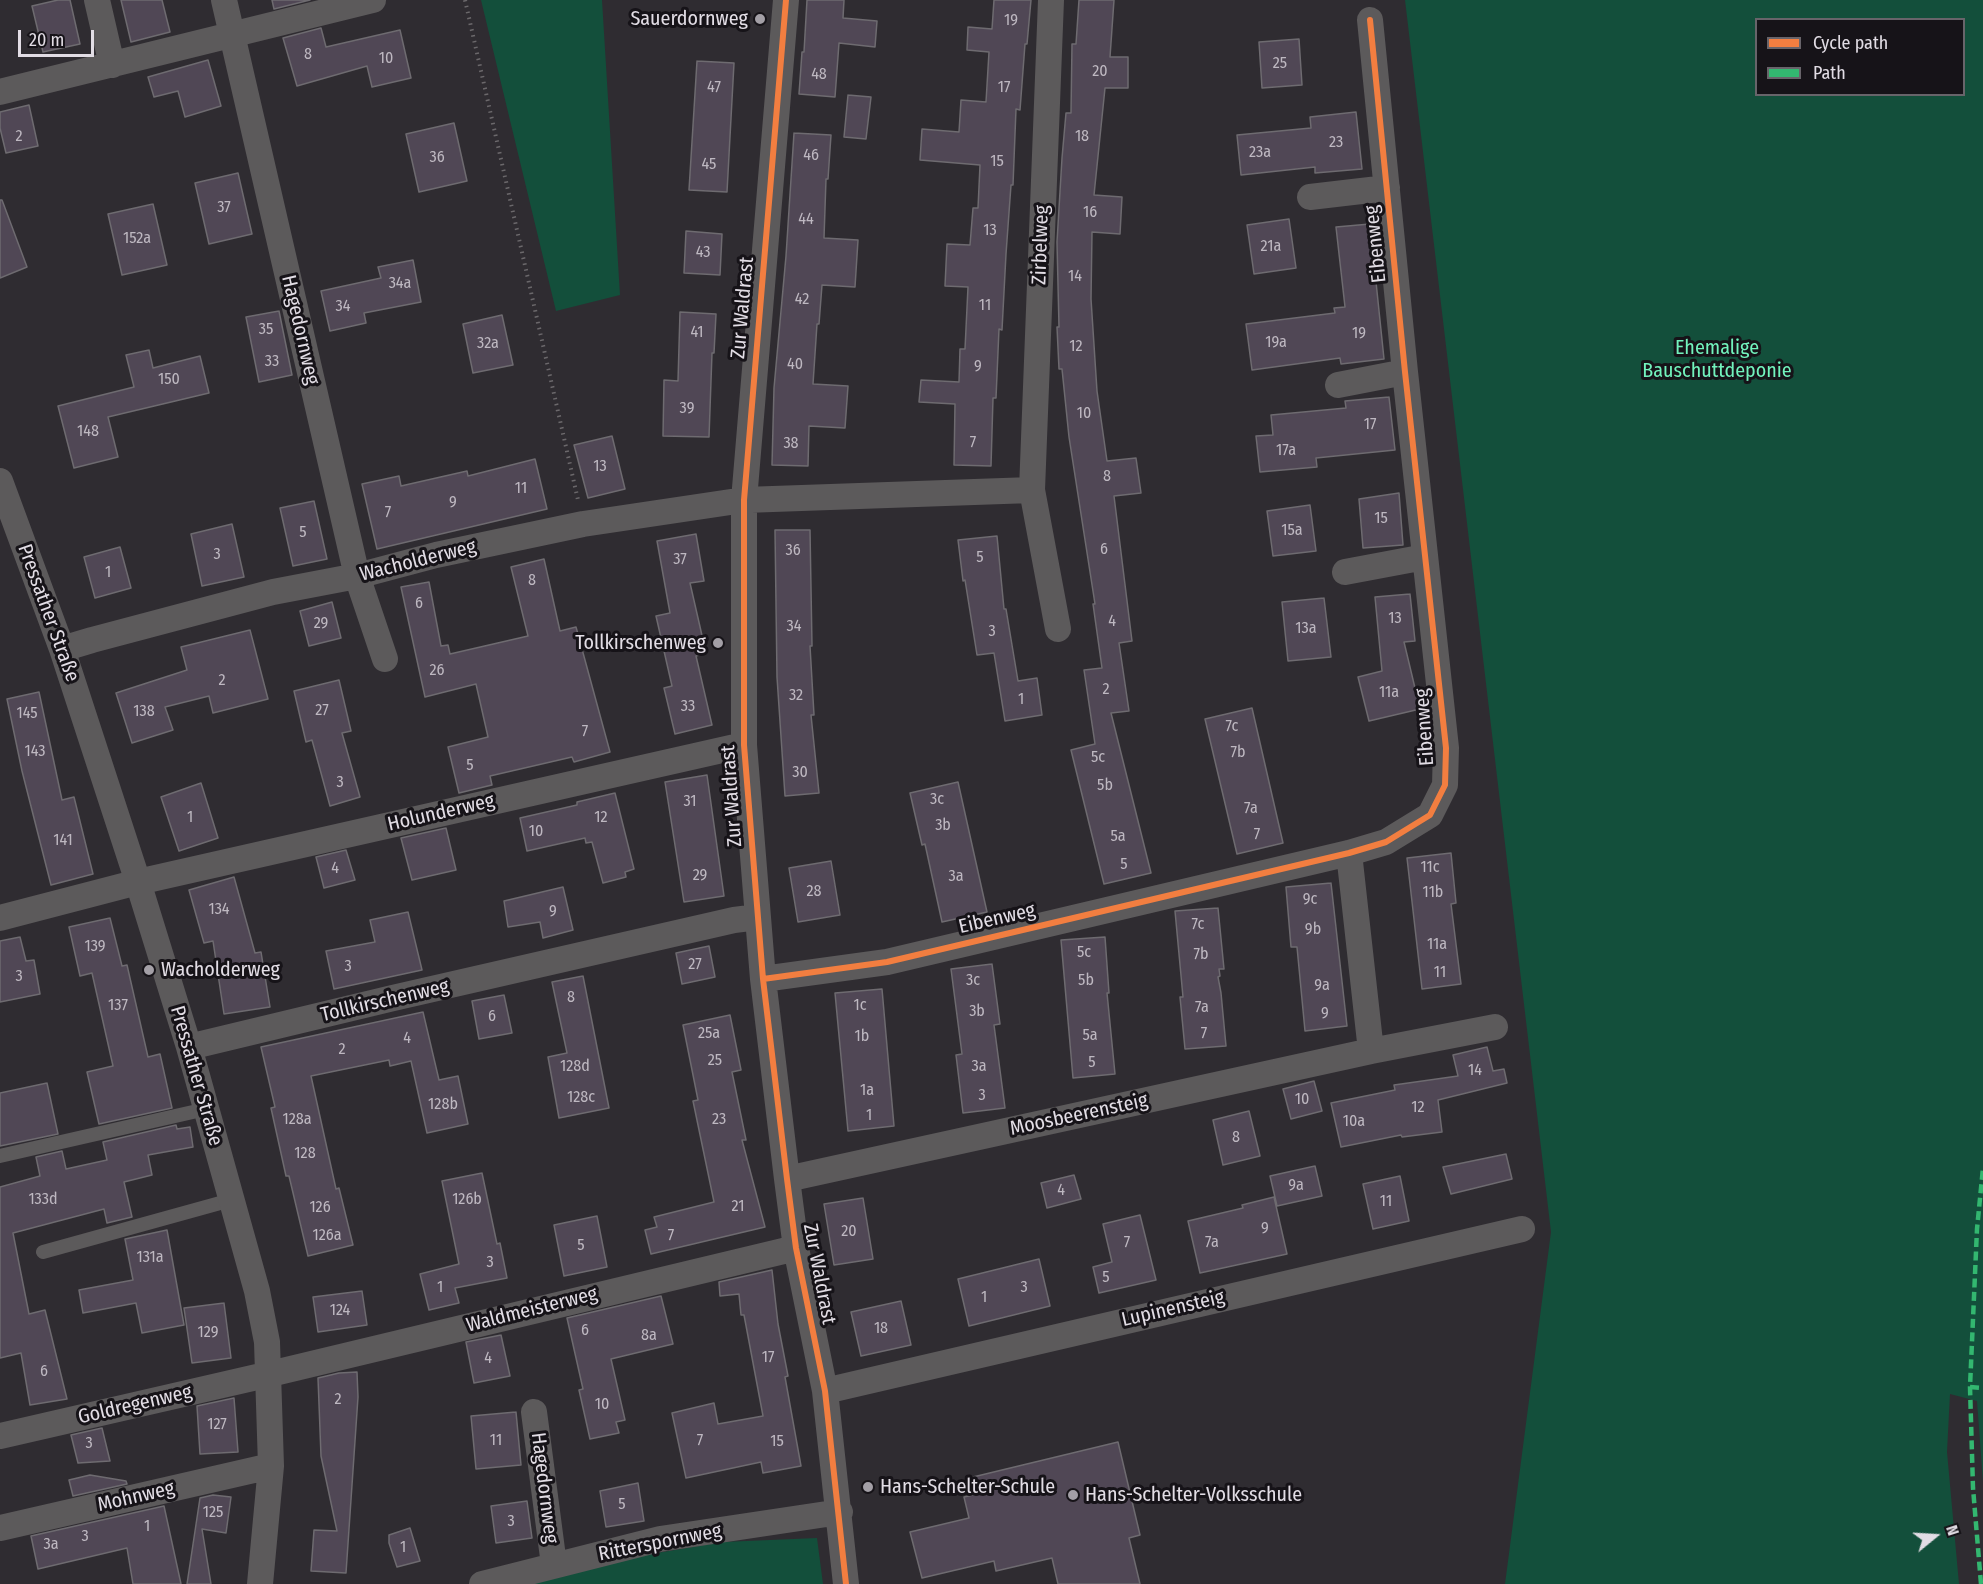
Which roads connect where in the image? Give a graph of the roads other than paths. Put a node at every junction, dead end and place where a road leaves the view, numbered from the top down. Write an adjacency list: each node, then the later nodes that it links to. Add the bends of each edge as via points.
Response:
1 (97, 0): 8 (street)
2 (224, 0): 7 (street, Hagedornweg)
3 (374, 0): 7 (street)
4 (786, 0): 16 (street, Zur Waldrast)
5 (1051, 0): 15 (street, Zirbelweg)
6 (1370, 20): 10 (street, Eibenweg)
7 (233, 35): 8 (street); 20 (street, Hagedornweg)
8 (112, 65): 9 (street)
9 (0, 93)
10 (1387, 188): 11 (street, Eibenweg); 12 (street, Eibenweg)
11 (1310, 197)
12 (1405, 372): 13 (street); 18 (street, Eibenweg)
13 (1338, 385)
14 (0, 481): 17 (street, Pressather Straße)
15 (1032, 490): 16 (street); 21 (street, Zirbelweg)
16 (744, 500): 20 (street, Wacholderweg, via 583,524); 24 (street, Zur Waldrast)
17 (4, 508): 22 (street, Pressather Straße)
18 (1425, 557): 19 (street); 25 (street, Eibenweg, via 1446,748 1444,786 1430,815 1414,827 1386,842)
19 (1345, 572)
20 (357, 576): 22 (street, Wacholderweg, via 273,592); 23 (street, Hagedornweg)
21 (1058, 629)
22 (62, 649): 26 (street, Pressather Straße)
23 (385, 659)
24 (744, 745): 26 (street, Holunderweg); 27 (street, Zur Waldrast)
25 (1349, 853): 29 (street, Eibenweg, via 887,962); 32 (street)
26 (138, 882): 28 (street, Holunderweg); 31 (street, Pressather Straße)
27 (758, 917): 29 (street, Zur Waldrast); 31 (street, Tollkirschenweg)
28 (0, 918)
29 (764, 979): 35 (street, Zur Waldrast)
30 (1495, 1027): 32 (street, Moosbeerensteig)
31 (189, 1047): 33 (street, Pressather Straße)
32 (1371, 1051): 35 (street, Moosbeerensteig)
33 (206, 1109): 34 (lane); 36 (street, Pressather Straße)
34 (0, 1156)
35 (787, 1179): 38 (street, Zur Waldrast)
36 (231, 1200): 39 (lane); 40 (street, Pressather Straße, via 259,1302)
37 (1522, 1229): 41 (street, Lupinensteig)
38 (795, 1248): 40 (street, Waldmeisterweg); 41 (street, Zur Waldrast)
39 (43, 1252)
40 (270, 1374): 43 (street, Goldregenweg); 44 (street, Pressather Straße)
41 (825, 1391): 45 (street, Zur Waldrast)
42 (534, 1412): 47 (street, Hagedornweg)
43 (0, 1436)
44 (271, 1466): 46 (street, Mohnweg); 48 (street, Pressather Straße)
45 (840, 1512): 47 (street, Ritterspornweg, via 660,1539); 50 (street, Zur Waldrast)
46 (0, 1528)
47 (554, 1565): 49 (street, Ritterspornweg)
48 (260, 1584)
49 (482, 1584)
50 (846, 1584)

